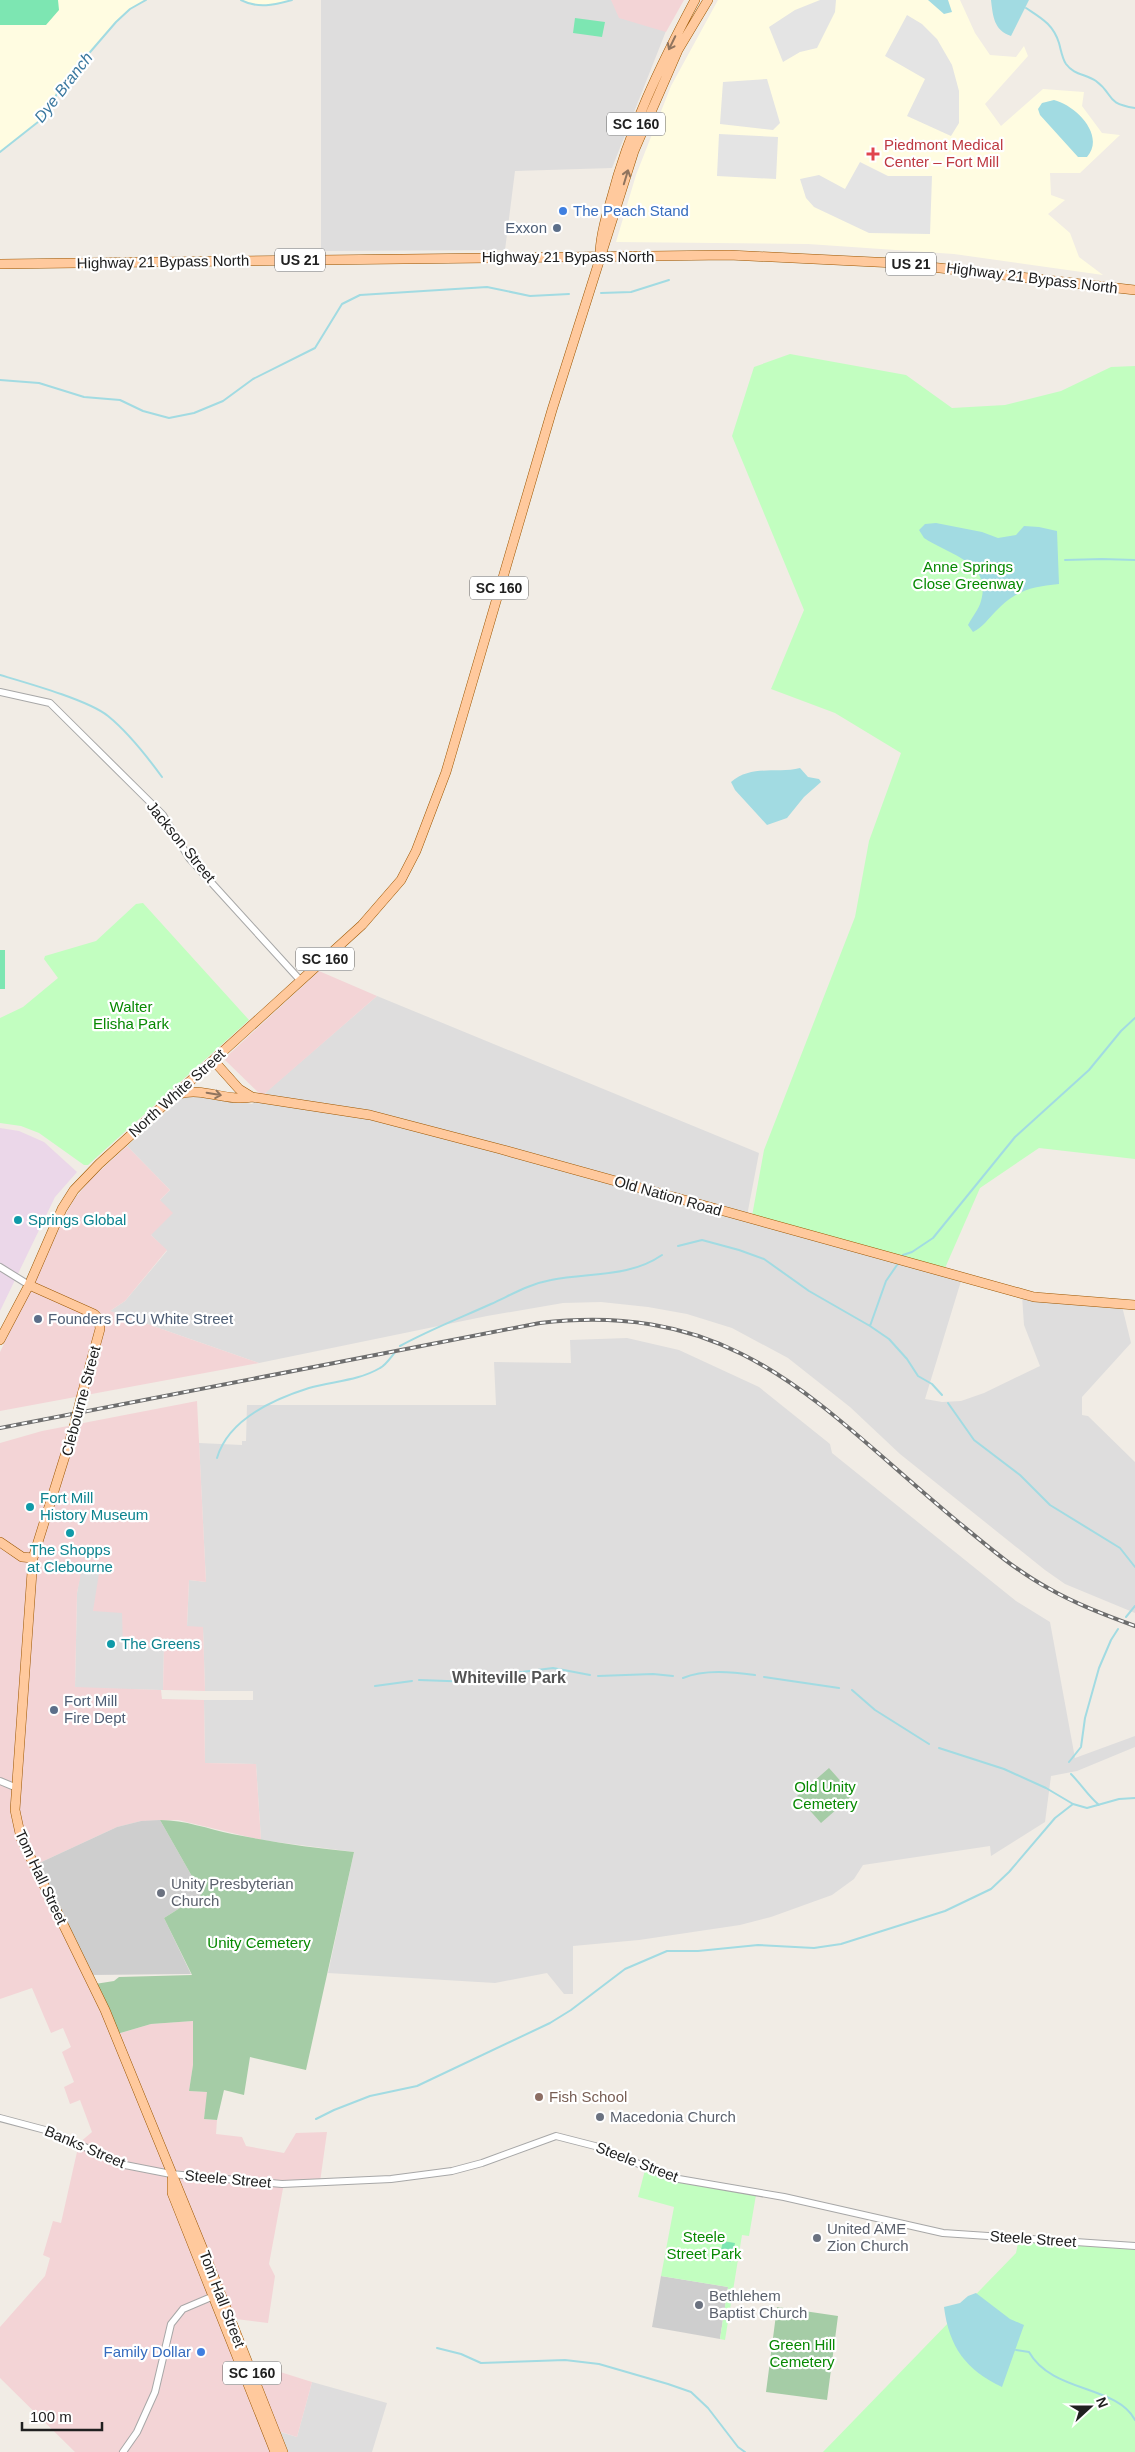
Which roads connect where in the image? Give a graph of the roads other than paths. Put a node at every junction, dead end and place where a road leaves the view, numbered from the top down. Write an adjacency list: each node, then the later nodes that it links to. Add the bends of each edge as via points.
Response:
1 (695, 0): 3 (main road, SC 160, one-way to 3, via 627,147 601,239)
2 (708, 0): 3 (main road, SC 160, one-way to 2, via 634,151 652,108 678,50)
3 (600, 257): 4 (main road, Highway 21 Bypass North / US 21); 5 (main road, Highway 21 Bypass North / US 21, via 729,256 895,263); 7 (main road, SC 160 / SC 160, via 446,772 428,823)
4 (0, 264)
5 (1135, 290)
6 (0, 692): 8 (street, Jackson Street, via 50,703 163,815 189,858)
7 (401, 880): 8 (main road, North White Street / SC 160, via 362,925)
8 (300, 980): 9 (main road, North White Street / SC 160)
9 (214, 1061): 10 (main road, North White Street); 11 (main road, Old Nation Road, via 239,1089)
10 (177, 1094): 11 (main road, one-way to 11, via 190,1091 242,1099); 13 (main road, North White Street, via 74,1190 62,1209)
11 (252, 1097): 14 (main road, Old Nation Road, via 370,1115 1034,1297)
12 (0, 1267): 13 (street)
13 (29, 1285): 15 (main road, North White Street); 17 (main road, Clebourne Street, bridge, via 94,1314 99,1319 100,1329 74,1427)
14 (1135, 1305)
15 (0, 1340)
16 (0, 1542): 17 (main road, via 22,1557)
17 (32, 1558): 19 (main road, Tom Hall Street / SC 160)
18 (0, 1781): 19 (street)
19 (17, 1788): 21 (main road, Tom Hall Street / SC 160, via 16,1818 21,1838 105,2010)
20 (0, 2118): 21 (street, Banks Street, via 49,2131 125,2165)
21 (171, 2174): 22 (street, Steele Street, via 282,2184 391,2179 464,2168 556,2136 595,2146 673,2178 784,2197 943,2232); 23 (main road, Tom Hall Street / SC 160, via 172,2193)
22 (1135, 2246)
23 (216, 2295): 24 (street, via 183,2309 171,2324 155,2392 138,2432); 25 (main road, Tom Hall Street / SC 160); 26 (main road, Tom Hall Street / SC 160)
24 (123, 2452)
25 (276, 2452)
26 (283, 2452)

